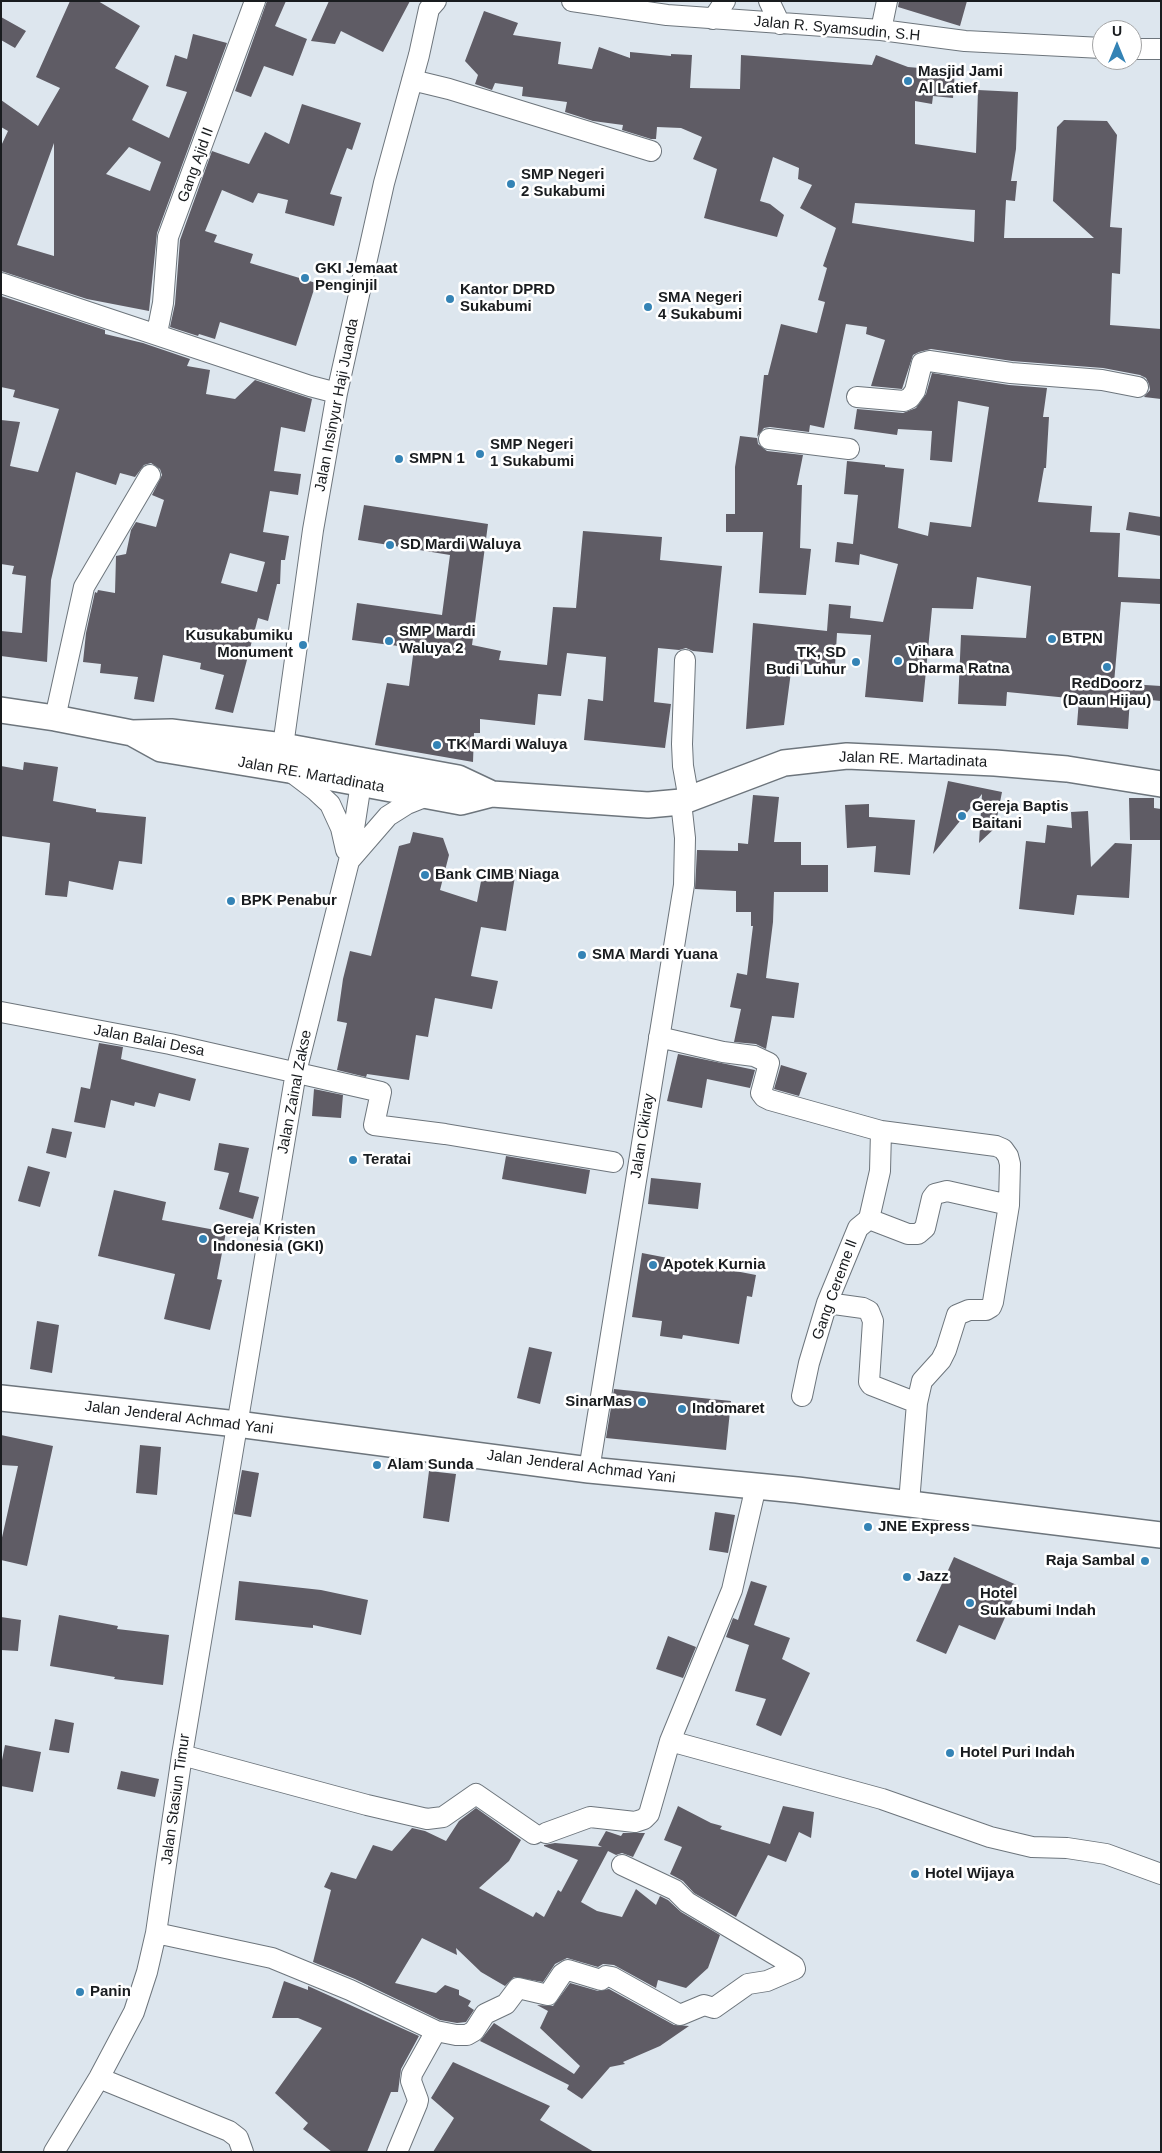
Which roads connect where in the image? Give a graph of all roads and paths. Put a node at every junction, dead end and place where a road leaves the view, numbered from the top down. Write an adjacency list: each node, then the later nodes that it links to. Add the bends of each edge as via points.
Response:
1 (255, 1): 16 (street, Gang Ajid II, via 168,237 163,304)
2 (572, 1): 7 (street, Jalan R. Syamsudin, S.H, via 628,11)
3 (725, 1): 7 (street)
4 (768, 1): 8 (street)
5 (887, 1): 9 (street)
6 (431, 4): 13 (street, Jalan Insinyur Haji Juanda)
7 (713, 19): 8 (street, Jalan R. Syamsudin, S.H)
8 (780, 24): 9 (street, Jalan R. Syamsudin, S.H)
9 (880, 30): 10 (street, Jalan R. Syamsudin, S.H, via 965,41)
10 (1092, 47)
11 (1142, 49): 12 (street)
12 (1161, 50)
13 (412, 80): 14 (street); 18 (street, Jalan Insinyur Haji Juanda, via 384,183)
14 (651, 151)
15 (1, 283): 16 (street)
16 (157, 333): 18 (street)
17 (1138, 387): 19 (street, via 1102,380 1011,373 929,361 922,363 915,392 904,401)
18 (337, 393): 27 (street, Jalan Insinyur Haji Juanda, via 313,530)
19 (857, 398)
20 (769, 439): 21 (street)
21 (849, 449)
22 (150, 476): 25 (street, via 84,587)
23 (685, 660): 33 (street, Jalan Cikiray, via 681,730)
24 (1, 710): 25 (main road, Jalan RE. Martadinata)
25 (55, 718): 26 (main road, Jalan RE. Martadinata)
26 (132, 734): 27 (main road, Jalan RE. Martadinata, via 171,732); 28 (main road, Jalan RE. Martadinata, via 161,749)
27 (282, 746): 29 (main road, Jalan RE. Martadinata)
28 (289, 770): 29 (main road, Jalan RE. Martadinata); 34 (street, via 330,804 341,828)
29 (362, 773): 31 (main road, Jalan RE. Martadinata, via 458,778); 32 (main road, Jalan RE. Martadinata); 34 (street, Jalan Zainal Zakse)
30 (1161, 784): 33 (main road, Jalan RE. Martadinata, via 1067,769 847,756 784,763)
31 (492, 794): 32 (main road, Jalan RE. Martadinata, via 461,802); 33 (main road, Jalan RE. Martadinata, via 648,805)
32 (427, 796): 34 (street, via 388,816)
33 (685, 801): 36 (street, Jalan Cikiray, via 684,885)
34 (349, 861): 37 (street, Jalan Zainal Zakse)
35 (1, 1012): 37 (street, Jalan Balai Desa)
36 (658, 1037): 38 (street, via 754,1056 769,1063 761,1094 764,1098); 47 (street, Jalan Cikiray)
37 (296, 1072): 39 (street, Jalan Balai Desa, via 381,1092 374,1125); 46 (street, Jalan Zainal Zakse)
38 (881, 1131): 40 (street, via 988,1144 1003,1149 1010,1164); 41 (street, Gang Cereme ll, via 880,1171)
39 (613, 1162)
40 (1009, 1205): 41 (street, via 947,1191 932,1198 925,1228 918,1234 908,1234); 45 (street, via 991,1307 957,1315 941,1360 922,1381)
41 (869, 1219): 42 (street, Gang Cereme ll, via 858,1228)
42 (827, 1303): 43 (street, Gang Cereme ll); 45 (street, via 869,1311 872,1321 869,1382)
43 (802, 1396)
44 (1, 1398): 46 (main road, Jalan Jenderal Achmad Yani)
45 (917, 1403): 49 (street)
46 (237, 1424): 47 (main road, Jalan Jenderal Achmad Yani); 52 (street, Jalan Stasiun Timur)
47 (589, 1470): 48 (main road, Jalan Jenderal Achmad Yani)
48 (756, 1486): 49 (main road, Jalan Jenderal Achmad Yani); 51 (street, via 732,1590)
49 (909, 1503): 50 (main road, Jalan Jenderal Achmad Yani)
50 (1161, 1535)
51 (670, 1741): 52 (street, via 649,1814 644,1819 628,1822 590,1817 540,1833 476,1794 443,1817 427,1819); 54 (street, via 882,1799 990,1837 1032,1847 1106,1854)
52 (182, 1755): 55 (street, Jalan Stasiun Timur)
53 (622, 1865): 56 (street, via 675,1890 687,1902 794,1966 795,1970 767,1981 748,1984 714,2008 704,2005 680,2015 612,1977 606,1976 602,1980 568,1970 548,1995 518,1988 506,2004 485,2014 467,2035)
54 (1161, 1874)
55 (156, 1933): 56 (street, via 272,1958); 57 (street, Jalan Stasiun Timur, via 134,2012)
56 (436, 2030): 60 (street, via 412,2074 411,2081 418,2100)
57 (99, 2078): 58 (street, Jalan Stasiun Timur); 59 (street, via 229,2130 238,2138)
58 (54, 2152)
59 (243, 2152)
60 (397, 2152)

